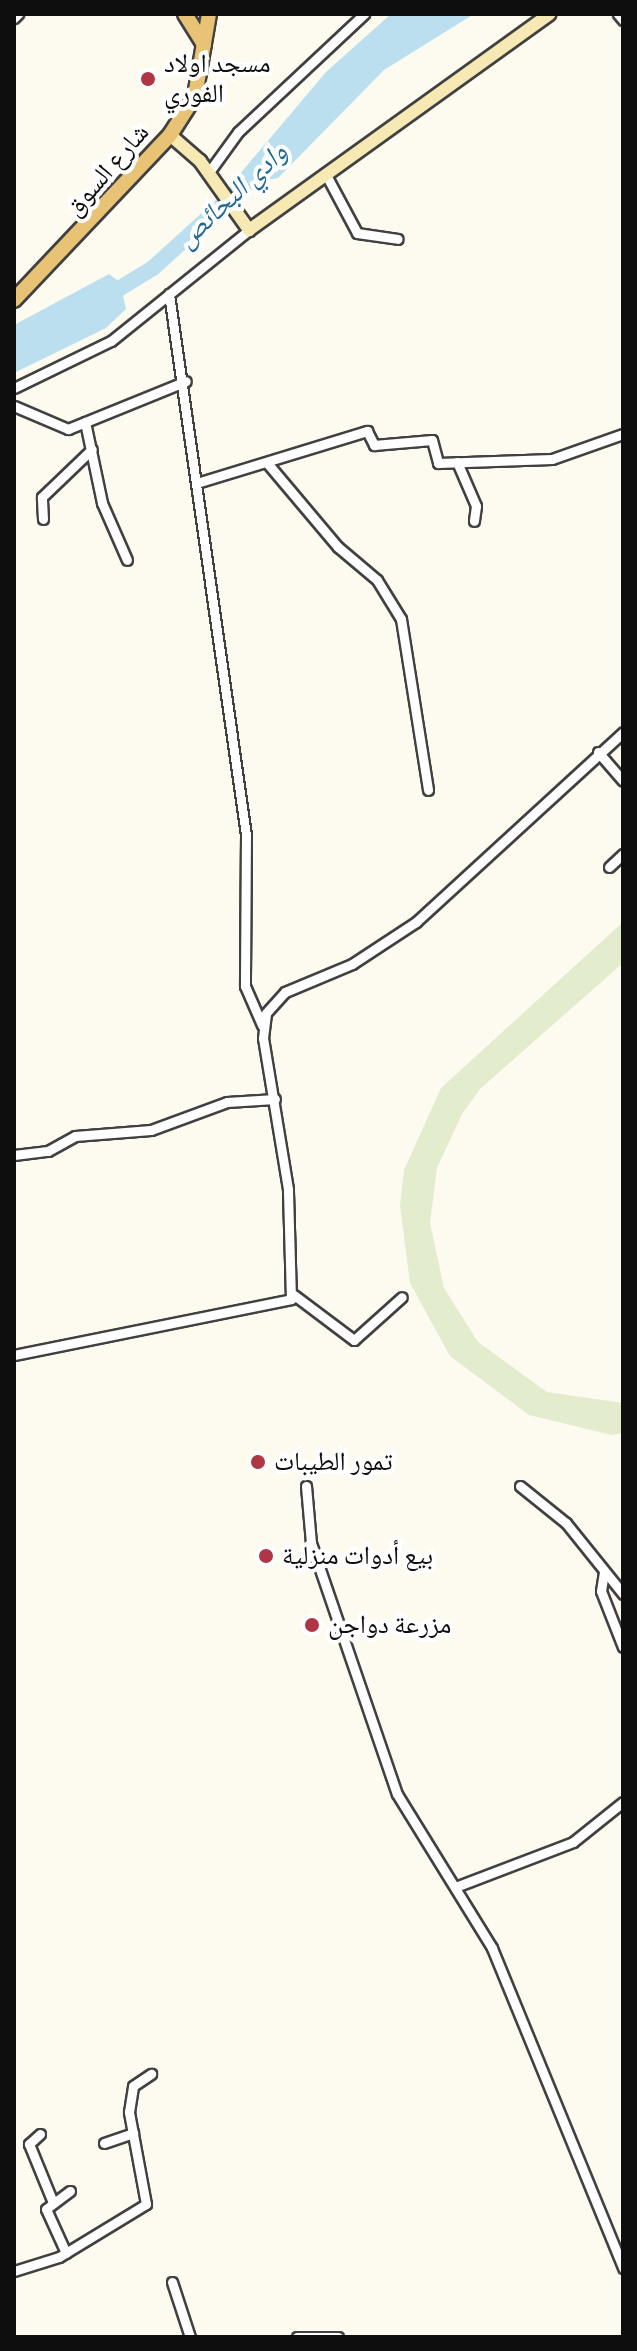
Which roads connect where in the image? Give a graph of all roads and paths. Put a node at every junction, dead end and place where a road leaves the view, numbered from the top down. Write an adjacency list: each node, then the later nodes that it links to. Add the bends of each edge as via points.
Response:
1 (185, 14): 7 (main road, via 201,31)
2 (209, 14): 7 (main road, شارع السوق)
3 (364, 14): 9 (street, via 238,132)
4 (550, 14): 10 (street)
5 (618, 14): 6 (street)
6 (623, 20)
7 (206, 53): 8 (main road, شارع السوق, via 195,96)
8 (170, 135): 9 (street); 14 (main road, شارع السوق)
9 (209, 172): 11 (street)
10 (325, 173): 11 (street); 12 (street, via 357,233)
11 (249, 230): 13 (street)
12 (398, 239)
13 (169, 294): 15 (street); 16 (street, via 111,341)
14 (15, 299)
15 (186, 381): 18 (street); 23 (street)
16 (14, 388)
17 (14, 406): 18 (street, via 68,429)
18 (85, 422): 20 (street)
19 (623, 434): 21 (street, via 552,459)
20 (92, 449): 24 (street, via 42,497); 26 (street, via 102,503)
21 (457, 462): 22 (street, via 438,463 432,440 374,445 367,431); 25 (street, via 476,506)
22 (268, 464): 23 (street); 30 (street, via 338,547 377,580 401,619)
23 (200, 482): 33 (street, via 227,740 246,835 245,986)
24 (43, 519)
25 (474, 521)
26 (127, 560)
27 (623, 732): 28 (street)
28 (598, 752): 29 (street); 33 (street, via 416,922 352,964 285,992)
29 (623, 781)
30 (428, 790)
31 (623, 854): 32 (street)
32 (609, 867)
33 (262, 1025): 34 (street)
34 (275, 1099): 35 (street, via 227,1102 151,1130 75,1136 48,1151); 36 (street)
35 (14, 1155)
36 (294, 1295): 37 (street, via 354,1340); 38 (street, via 282,1304)
37 (402, 1297)
38 (14, 1355)
39 (306, 1486): 45 (street, via 311,1543 397,1794)
40 (520, 1486): 41 (street, via 566,1523)
41 (604, 1572): 42 (street); 43 (street, via 601,1591)
42 (623, 1594)
43 (623, 1647)
44 (623, 1802): 45 (street, via 573,1842)
45 (458, 1886): 53 (street, via 594,2183)
46 (151, 2074): 47 (street, via 132,2091)
47 (133, 2133): 49 (street); 52 (street, via 146,2204)
48 (40, 2134): 51 (street, via 29,2144)
49 (104, 2143)
50 (70, 2191): 51 (street)
51 (52, 2200): 52 (street, via 46,2215)
52 (66, 2253): 54 (street)
53 (623, 2268)
54 (14, 2271)
55 (172, 2282): 56 (street)
56 (190, 2337)
57 (297, 2337): 58 (street)
58 (338, 2337)

